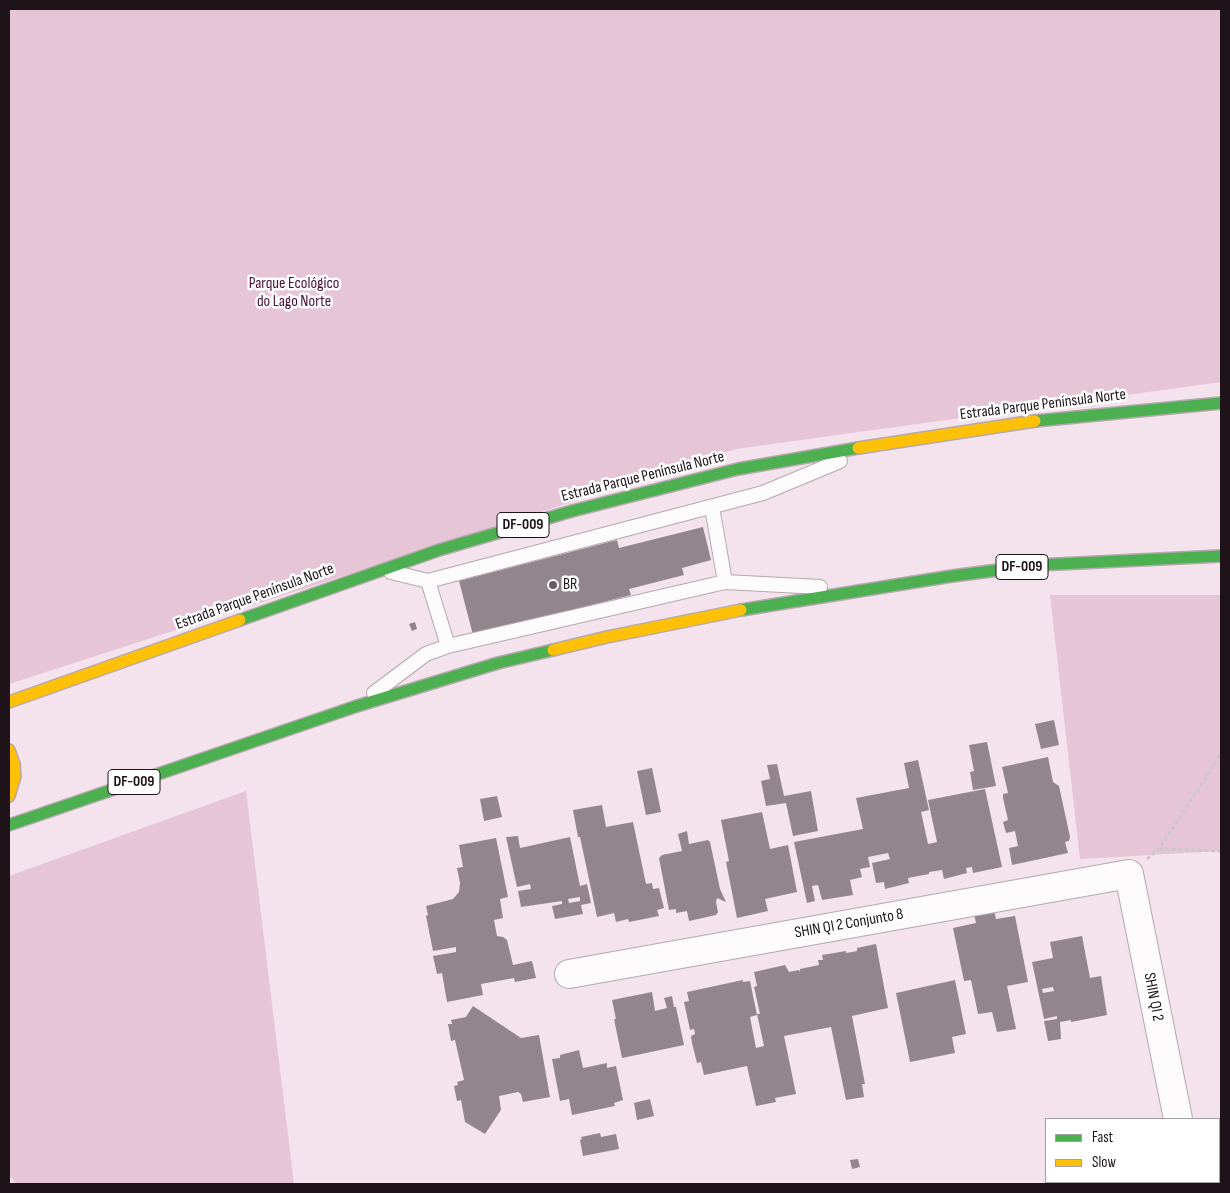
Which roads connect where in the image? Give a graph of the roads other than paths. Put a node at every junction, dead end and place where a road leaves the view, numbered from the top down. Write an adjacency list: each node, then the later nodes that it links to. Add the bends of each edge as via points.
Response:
1 (1221, 403): 2 (main road, Estrada Parque Península Norte / DF-009)
2 (1192, 405): 3 (main road); 4 (main road, Estrada Parque Península Norte / DF-009, via 1055,418)
3 (1214, 414)
4 (882, 444): 5 (lane, via 763,493); 9 (main road, Estrada Parque Península Norte / DF-009, via 738,469 572,511)
5 (712, 507): 10 (lane); 11 (lane)
6 (1206, 544): 7 (main road)
7 (1183, 556): 8 (main road, DF-009); 12 (main road, DF-009, via 1038,565)
8 (1221, 556)
9 (380, 569): 10 (lane); 14 (main road, Estrada Parque Península Norte / DF-009)
10 (428, 581): 13 (lane)
11 (725, 582): 12 (lane); 13 (lane)
12 (863, 590): 15 (main road, DF-009, via 607,637 498,663)
13 (448, 646): 15 (lane, via 426,654)
14 (9, 702)
15 (357, 706): 18 (main road, DF-009)
16 (9, 750): 17 (main road, via 15,776)
17 (9, 796)
18 (9, 825)
19 (1129, 874): 20 (street, SHIN QI 2 Conjunto 8); 21 (street, SHIN QI 2)
20 (569, 974)
21 (1178, 1118)

